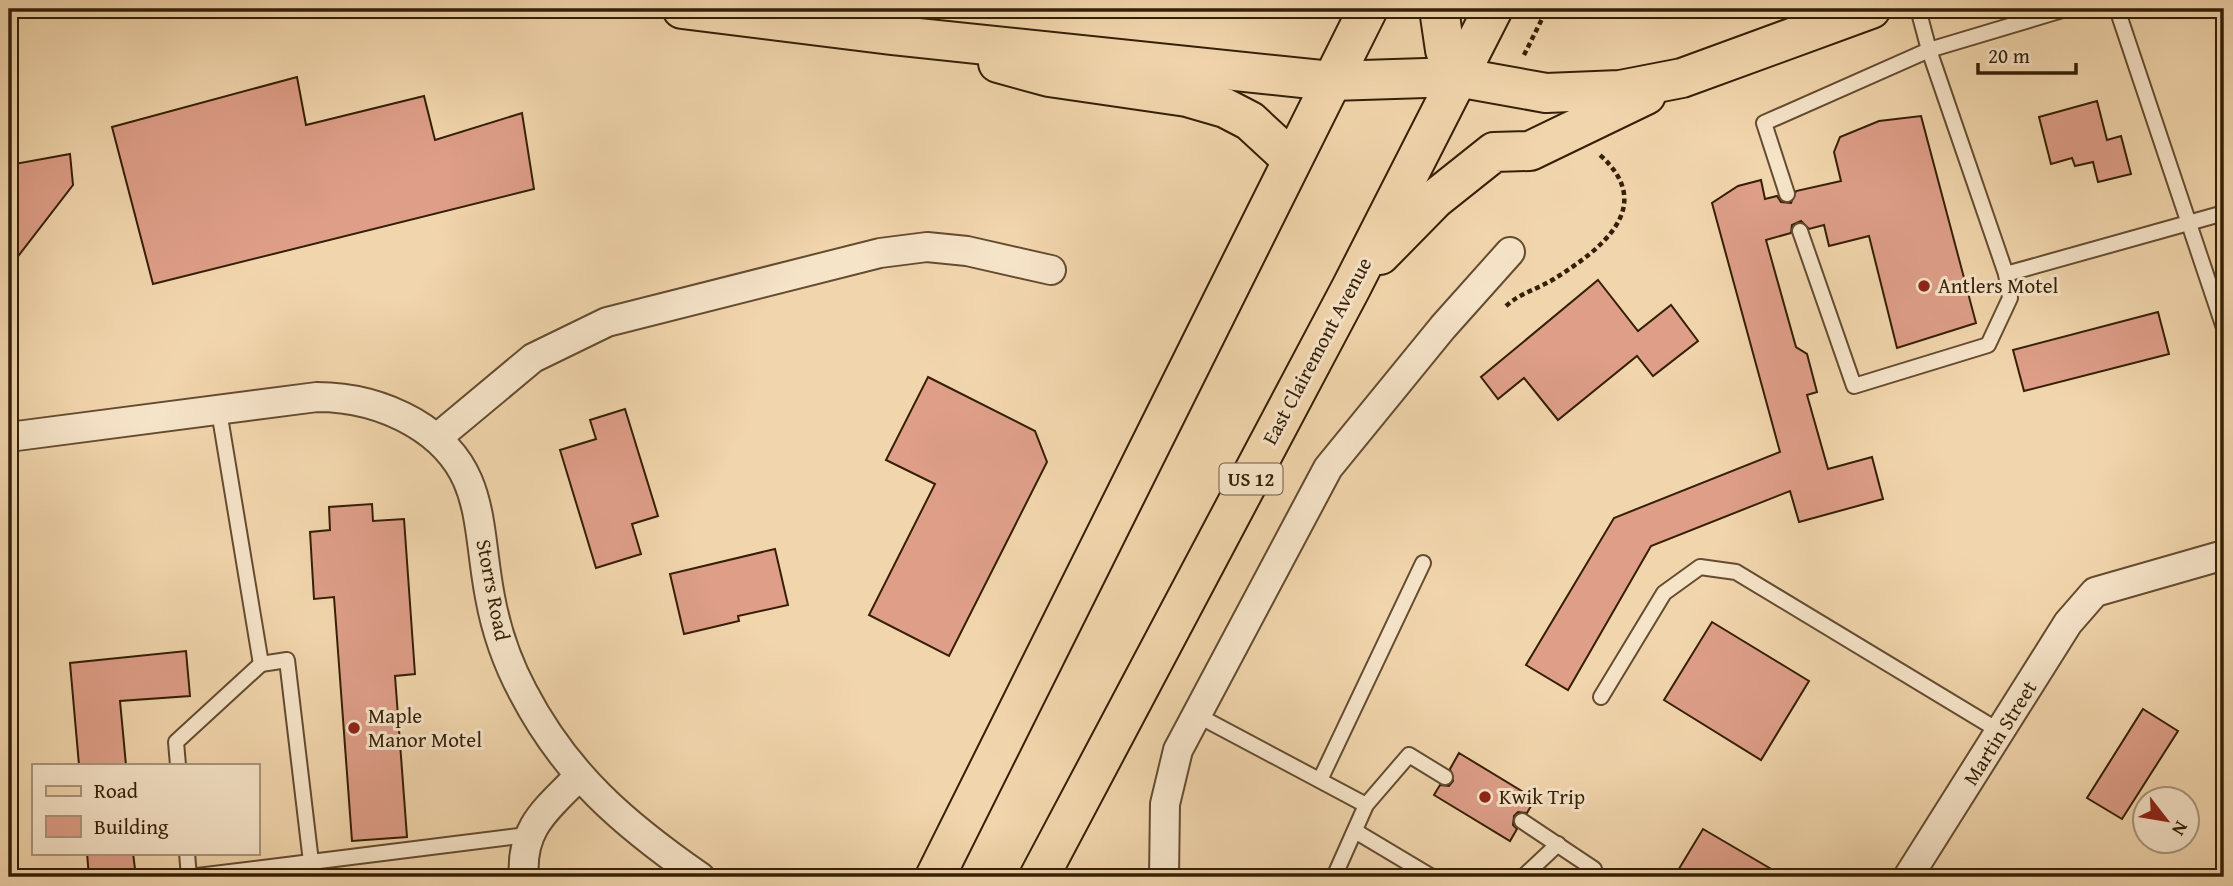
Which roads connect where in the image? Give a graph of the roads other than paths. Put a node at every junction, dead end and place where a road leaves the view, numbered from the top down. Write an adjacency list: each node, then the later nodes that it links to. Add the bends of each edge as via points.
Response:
1 (682, 9): 9 (main road)
2 (1368, 9): 13 (main road)
3 (1439, 9): 11 (main road, via 1446,50)
4 (1493, 9): 11 (main road, East Clairemont Avenue / US 12)
5 (1871, 9): 12 (main road)
6 (1918, 9): 10 (lane)
7 (2066, 9): 10 (lane)
8 (2117, 9): 17 (lane)
9 (891, 36): 13 (main road); 14 (main road, via 1049,77 1187,97 1225,108 1250,121)
10 (1929, 50): 15 (lane, via 1764,122); 21 (lane)
11 (1457, 78): 12 (main road, via 1546,93 1620,90); 13 (main road); 22 (main road, East Clairemont Avenue / US 12)
12 (1682, 78): 22 (main road, via 1530,151 1494,152 1435,200)
13 (1331, 81): 14 (main road)
14 (1293, 160): 47 (main road)
15 (1787, 194)
16 (2224, 213): 17 (lane)
17 (2189, 224): 21 (lane); 23 (lane)
18 (1800, 231): 21 (lane, via 1854,386 1988,345 2010,298)
19 (1510, 252): 31 (street, via 1328,468)
20 (1051, 270): 26 (street, via 967,251 915,248 607,322 533,358)
21 (2006, 274)
22 (1351, 288): 44 (main road, East Clairemont Avenue / US 12)
23 (2224, 328)
24 (219, 411): 25 (street, Storrs Road); 26 (street, Storrs Road, via 341,397 386,409); 29 (lane)
25 (9, 437)
26 (437, 438): 34 (street, Storrs Road, via 461,464 474,491 490,597 512,671 542,727)
27 (2224, 555): 32 (street, Martin Street, via 2095,592 2068,624)
28 (1423, 563): 36 (lane)
29 (261, 664): 33 (lane, via 176,742); 43 (lane, via 287,660)
30 (1601, 697): 32 (lane, via 1664,593 1700,567 1736,572)
31 (1195, 715): 36 (lane); 48 (street, via 1178,750 1169,784)
32 (2001, 732): 53 (street, Martin Street)
33 (178, 764)
34 (578, 777): 40 (street); 46 (street, Storrs Road, via 622,819)
35 (1445, 777): 37 (lane, via 1409,755)
36 (1320, 780): 37 (lane)
37 (1366, 805): 39 (lane)
38 (1522, 821): 41 (lane)
39 (1355, 831): 49 (lane); 50 (lane)
40 (527, 835): 43 (lane); 45 (street)
41 (1558, 844): 51 (lane); 52 (lane, via 1594,869)
42 (187, 854): 43 (lane, via 189,877)
43 (311, 862)
44 (1040, 876)
45 (524, 877)
46 (701, 877)
47 (935, 877)
48 (1164, 877)
49 (1334, 877)
50 (1432, 877)
51 (1523, 877)
52 (1589, 877)
53 (1908, 877)

